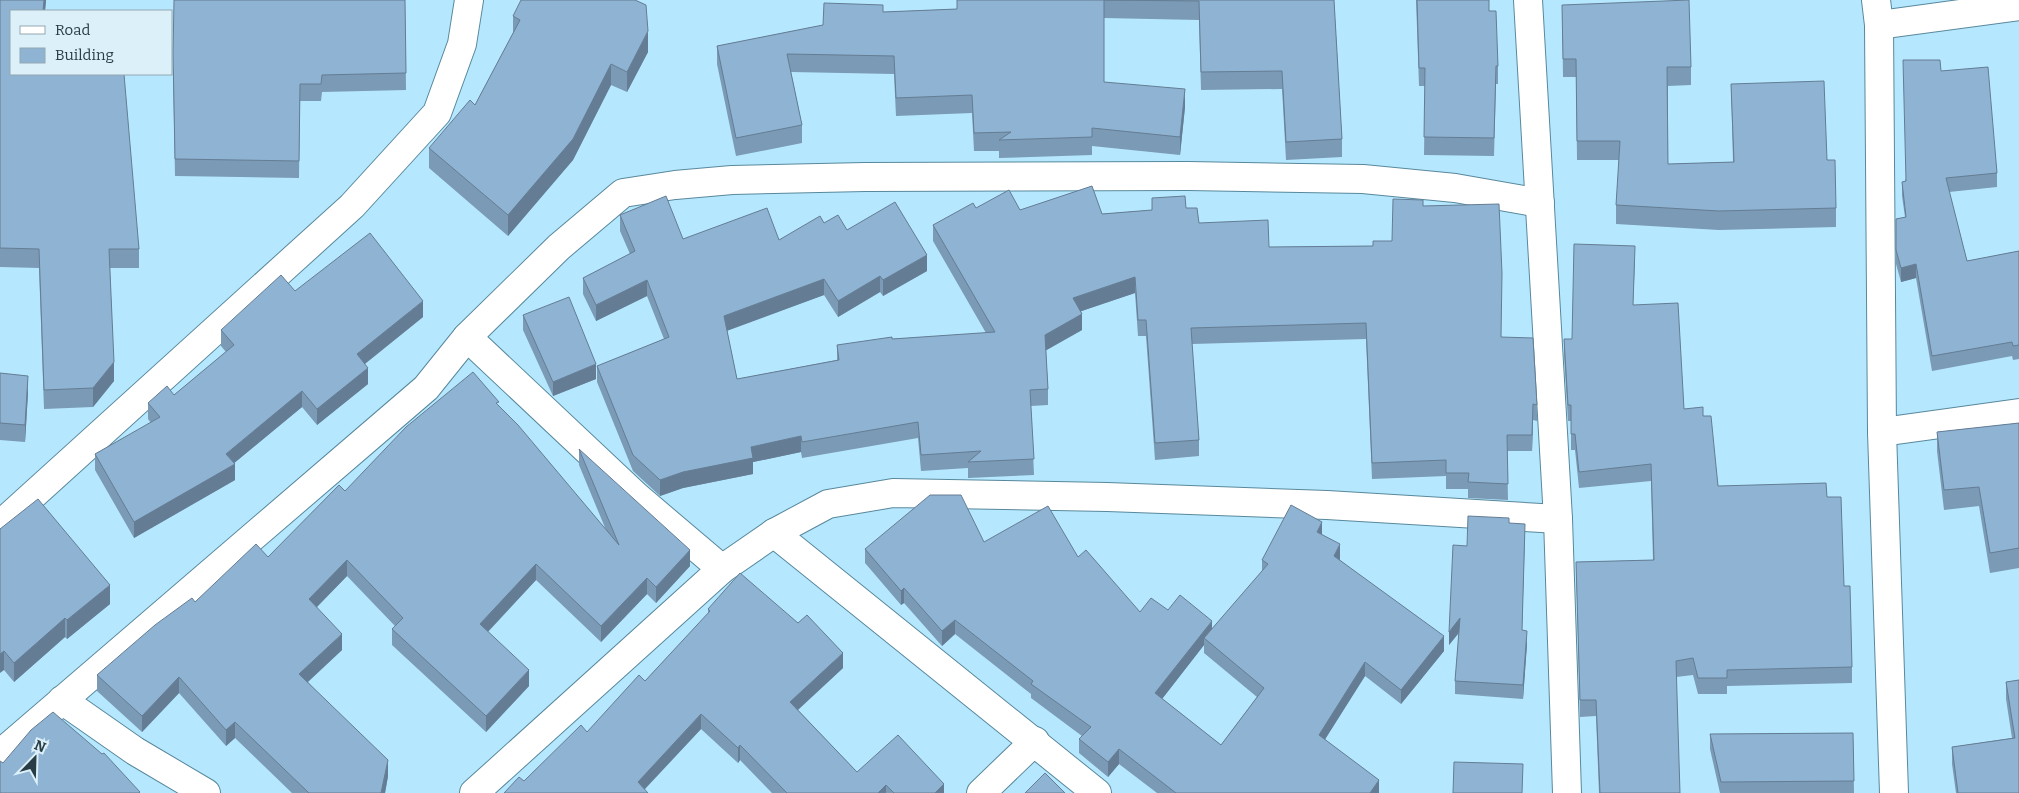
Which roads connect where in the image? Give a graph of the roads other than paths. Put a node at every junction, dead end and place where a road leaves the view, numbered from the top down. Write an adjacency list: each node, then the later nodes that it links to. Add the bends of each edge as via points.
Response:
1 (469, 0): 10 (street, via 462,44 437,113 352,206)
2 (1528, 0): 5 (street)
3 (2019, 6): 4 (street)
4 (1877, 13): 8 (street)
5 (1540, 203): 6 (street, via 1455,188 1353,179 865,176 675,185 623,193 559,247); 9 (street)
6 (467, 337): 12 (street, via 636,496); 13 (street, via 426,388)
7 (2019, 413): 8 (street)
8 (1882, 432): 21 (street)
9 (1558, 518): 11 (street, via 1108,496 893,494 828,504); 20 (street)
10 (0, 525)
11 (774, 533): 12 (street); 14 (street)
12 (722, 569): 17 (street)
13 (62, 700): 15 (street); 16 (street)
14 (1035, 741): 18 (street); 19 (street)
15 (0, 754)
16 (200, 792)
17 (474, 793)
18 (981, 793)
19 (1097, 793)
20 (1568, 793)
21 (1894, 793)

